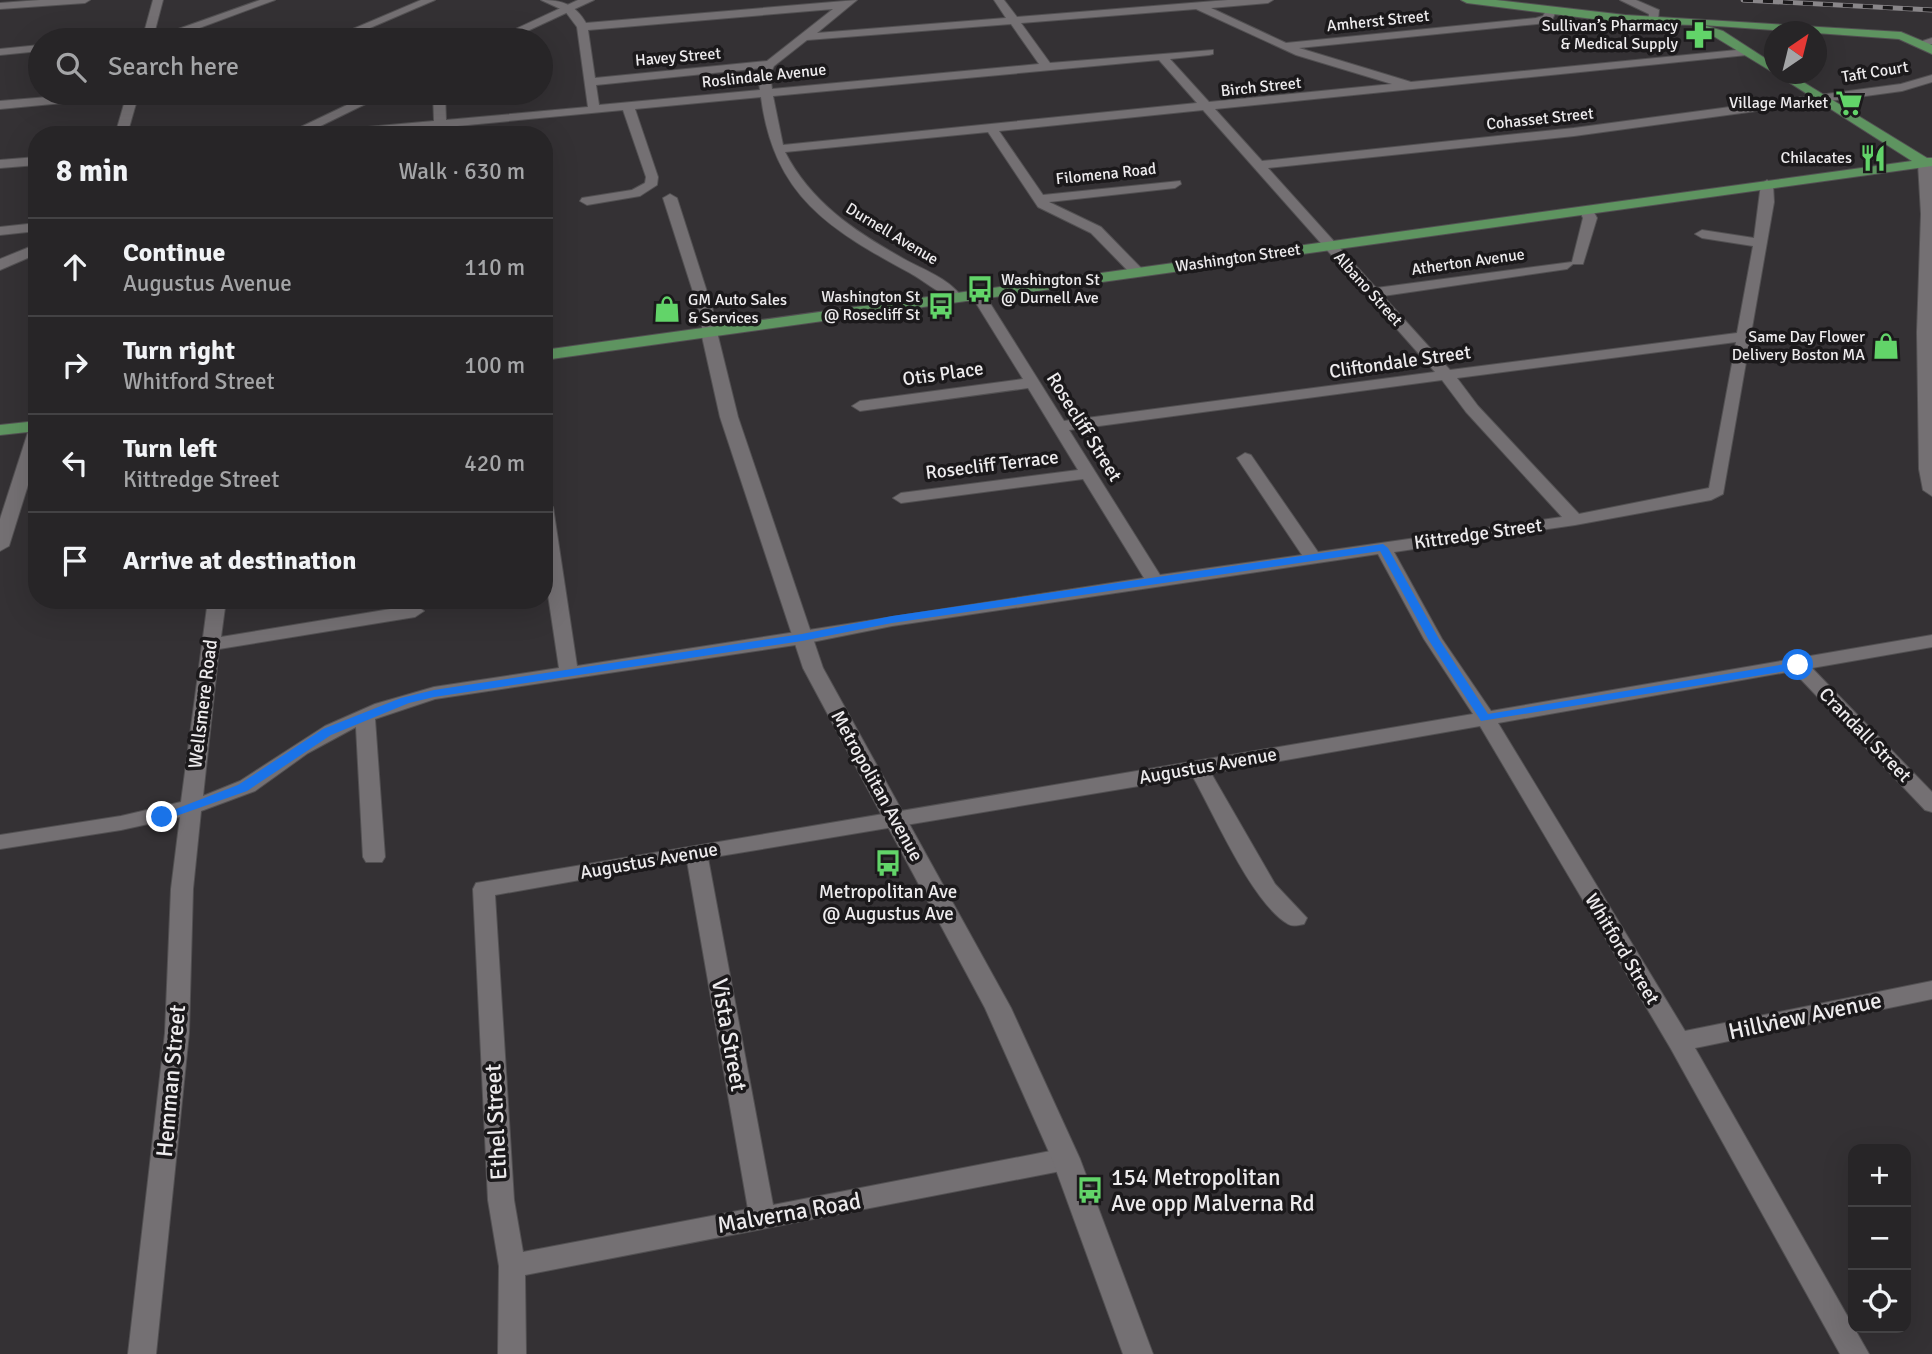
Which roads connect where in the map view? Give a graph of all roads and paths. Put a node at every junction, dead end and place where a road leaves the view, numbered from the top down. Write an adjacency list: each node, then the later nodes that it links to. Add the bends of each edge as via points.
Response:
1 (85, 0): 13 (street)
2 (158, 0): 21 (street)
3 (270, 0): 22 (street)
4 (430, 0): 23 (street)
5 (546, 0): 14 (street)
6 (588, 0): 14 (street)
7 (999, 0): 18 (street)
8 (1268, 0): 12 (street)
9 (1467, 0): 15 (main road)
10 (1624, 0): 16 (street); 17 (street)
11 (849, 3): 20 (street); 26 (street)
12 (1194, 3): 18 (street); 28 (street)
13 (0, 6)
14 (572, 7): 20 (street); 24 (street)
15 (1551, 11): 17 (main road); 28 (street, Amherst Street, via 1550,17 1542,20)
16 (1651, 15): 17 (main road); 19 (main road); 25 (main road)
17 (1632, 20)
18 (1014, 21): 26 (street); 37 (street)
19 (1743, 26): 25 (main road, via 1721,28); 27 (main road, via 1901,36)
20 (582, 27): 39 (street)
21 (150, 28)
22 (192, 28)
23 (362, 28)
24 (525, 28)
25 (1719, 34): 33 (main road)
26 (807, 37): 36 (street)
27 (1926, 43): 30 (main road)
28 (1286, 46): 41 (street)
29 (28, 49): 31 (street)
30 (1932, 50)
31 (0, 52)
32 (1209, 52): 34 (street, Roslindale Avenue)
33 (1747, 52): 35 (main road); 41 (street, Birch Street)
34 (1162, 57): 37 (street, Roslindale Avenue); 50 (street, Albano Street)
35 (1764, 63)
36 (770, 64): 39 (street, Havey Street); 42 (street, Durnell Avenue, via 764,74)
37 (1046, 67): 42 (street, Roslindale Avenue)
38 (1932, 78): 43 (street, Taft Court)
39 (588, 82): 51 (street)
40 (1799, 84): 43 (main road)
41 (1418, 87): 50 (street, Birch Street)
42 (767, 94): 49 (street, Roslindale Avenue); 57 (street, Durnell Avenue)
43 (1823, 98): 59 (main road); 61 (street, Cohasset Street, via 1574,132)
44 (28, 102): 45 (street)
45 (0, 104)
46 (130, 105): 52 (street)
47 (356, 105): 53 (street)
48 (440, 105): 54 (street)
49 (628, 107): 51 (street, Roslindale Avenue); 66 (street, via 651,185 635,193)
50 (1210, 108): 56 (street, Birch Street); 61 (street, Albano Street)
51 (594, 109): 55 (street, Roslindale Avenue)
52 (124, 126)
53 (310, 126)
54 (441, 126)
55 (470, 126)
56 (992, 129): 57 (street, Birch Street); 65 (street)
57 (778, 149): 79 (street, Durnell Avenue, via 788,172 843,228)
58 (28, 162): 60 (street)
59 (1930, 162): 63 (main road, Washington Street); 70 (street)
60 (0, 164)
61 (1261, 165): 73 (street, Albano Street)
62 (1175, 184): 65 (street, Filomena Road)
63 (1767, 184): 67 (main road, Washington Street); 72 (street, Kittredge Street)
64 (670, 198): 80 (street, Metropolitan Avenue)
65 (1040, 199): 76 (street, via 1050,210 1096,230)
66 (587, 201)
67 (1586, 210): 73 (main road, Washington Street); 77 (street, Atherton Avenue, via 1590,218 1573,263)
68 (28, 228): 69 (street)
69 (0, 231)
70 (1931, 231): 92 (street, via 1925,314)
71 (1702, 234): 72 (street)
72 (1760, 243): 81 (street, Kittredge Street)
73 (1329, 246): 76 (main road, Washington Street); 77 (street, Albano Street)
74 (28, 252): 75 (street)
75 (0, 265)
76 (1137, 272): 78 (main road, Washington Street)
77 (1373, 293): 83 (street, Albano Street)
78 (978, 295): 79 (main road, Washington Street); 84 (street, Rosecliff Street)
79 (956, 297): 80 (main road, Washington Street)
80 (709, 332): 82 (main road, Washington Street); 102 (street, Metropolitan Avenue, via 729,417)
81 (1745, 336): 83 (street, Cliftondale Street); 94 (street, Kittredge Street, via 1715,493)
82 (553, 354)
83 (1447, 376): 86 (street, Cliftondale Street); 94 (street, Albano Street)
84 (1031, 383): 85 (street, Otis Place); 86 (street, Rosecliff Street)
85 (860, 406)
86 (1060, 426): 91 (street, Rosecliff Street)
87 (28, 428): 88 (main road)
88 (0, 430)
89 (28, 456): 95 (street)
90 (1245, 458): 97 (street)
91 (1089, 473): 93 (street, Rosecliff Terrace); 99 (street, Rosecliff Street)
92 (1932, 490)
93 (901, 498)
94 (1575, 520): 96 (street, Kittredge Street)
95 (0, 546)
96 (1383, 548): 97 (street, Kittredge Street); 108 (street, Whitford Street, via 1433,639)
97 (1312, 556): 99 (street, Kittredge Street)
98 (553, 567): 106 (street)
99 (1155, 580): 102 (street, Kittredge Street)
100 (216, 609): 104 (street, Wellsmere Road)
101 (415, 611): 104 (street)
102 (802, 638): 106 (street, Kittredge Street); 112 (street, Metropolitan Avenue, via 813,668)
103 (1932, 641): 105 (street, Augustus Avenue)
104 (211, 644): 111 (street, Wellsmere Road)
105 (1798, 665): 108 (street, Augustus Avenue); 110 (street, Crandall Street)
106 (569, 674): 107 (street, Kittredge Street, via 434,694)
107 (365, 716): 111 (street, Kittredge Street, via 327,732 242,788); 115 (street)
108 (1485, 718): 109 (street, Augustus Avenue); 119 (street, Whitford Street)
109 (1198, 768): 112 (street, Augustus Avenue); 117 (street, via 1267,890)
110 (1932, 805)
111 (191, 808): 113 (street, Kittredge Street, via 162,817); 123 (street, Hemman Street, via 182,889 177,1033)
112 (894, 818): 114 (street, Augustus Avenue); 120 (street, Metropolitan Avenue, via 998,1008)
113 (0, 842)
114 (696, 853): 116 (street, Augustus Avenue); 121 (street, Vista Street)
115 (374, 857)
116 (484, 889): 122 (street, Ethel Street, via 501,1200)
117 (1296, 918)
118 (1932, 990): 119 (street, Hillview Avenue)
119 (1679, 1042): 126 (street, Whitford Street)
120 (1066, 1159): 121 (street, Malverna Road); 125 (street, Metropolitan Avenue)
121 (762, 1217): 122 (street, Malverna Road)
122 (512, 1266): 124 (street, Ethel Street)
123 (142, 1354)
124 (512, 1354)
125 (1138, 1354)
126 (1855, 1354)

